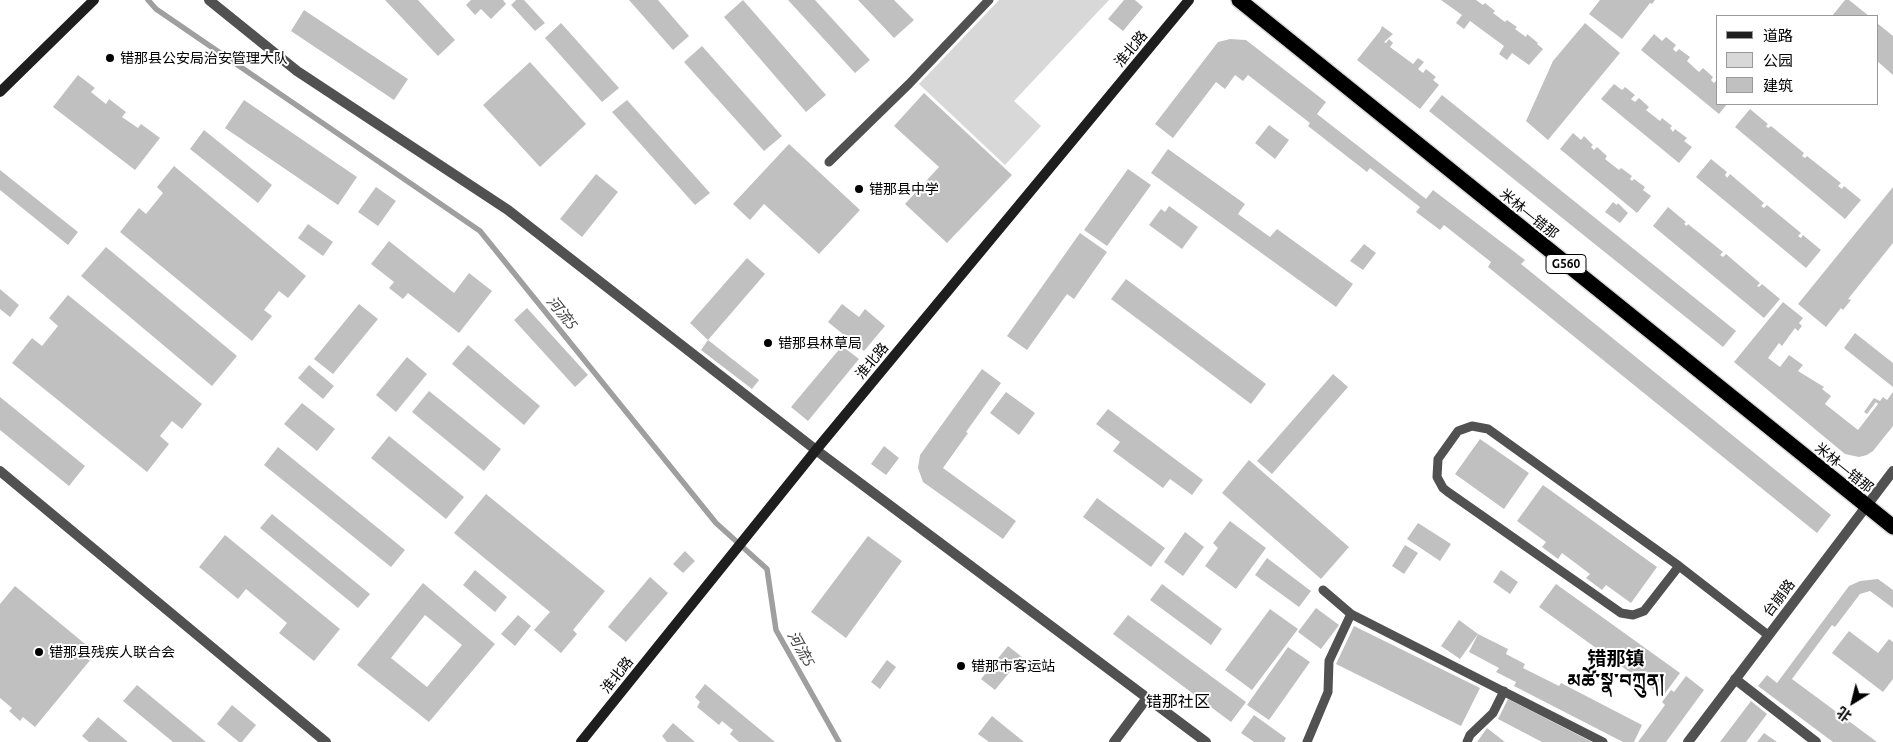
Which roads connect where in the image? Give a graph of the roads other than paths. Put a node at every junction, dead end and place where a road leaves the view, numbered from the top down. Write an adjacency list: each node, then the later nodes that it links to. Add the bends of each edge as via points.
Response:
1 (94, 0): 6 (street)
2 (209, 0): 8 (street, via 298,71 508,210)
3 (989, 0): 7 (lane)
4 (1189, 0): 8 (street, 淮北路)
5 (1239, 0): 11 (highway, 米林—错那 / G560)
6 (0, 92)
7 (829, 162)
8 (816, 450): 19 (street); 21 (street, 淮北路)
9 (0, 471): 20 (street)
10 (1893, 471): 11 (street, 台崩路)
11 (1866, 506): 12 (highway, 米林—错那 / G560); 16 (street, 台崩路)
12 (1893, 528)
13 (1679, 566): 13 (lane, via 1488,429 1472,426 1458,431 1438,459 1437,477 1443,488 1621,613 1633,615 1644,611); 16 (lane)
14 (1324, 590): 15 (lane)
15 (1351, 614): 18 (lane); 24 (lane, via 1329,661 1328,692)
16 (1768, 635): 17 (street, 台崩路)
17 (1735, 679): 27 (street, 台崩路); 28 (street)
18 (1504, 691): 25 (lane, via 1493,713); 26 (lane)
19 (1147, 698): 22 (street); 23 (street)
20 (326, 742)
21 (581, 742)
22 (1114, 742)
23 (1206, 742)
24 (1307, 742)
25 (1467, 742)
26 (1603, 742)
27 (1688, 742)
28 (1816, 742)

